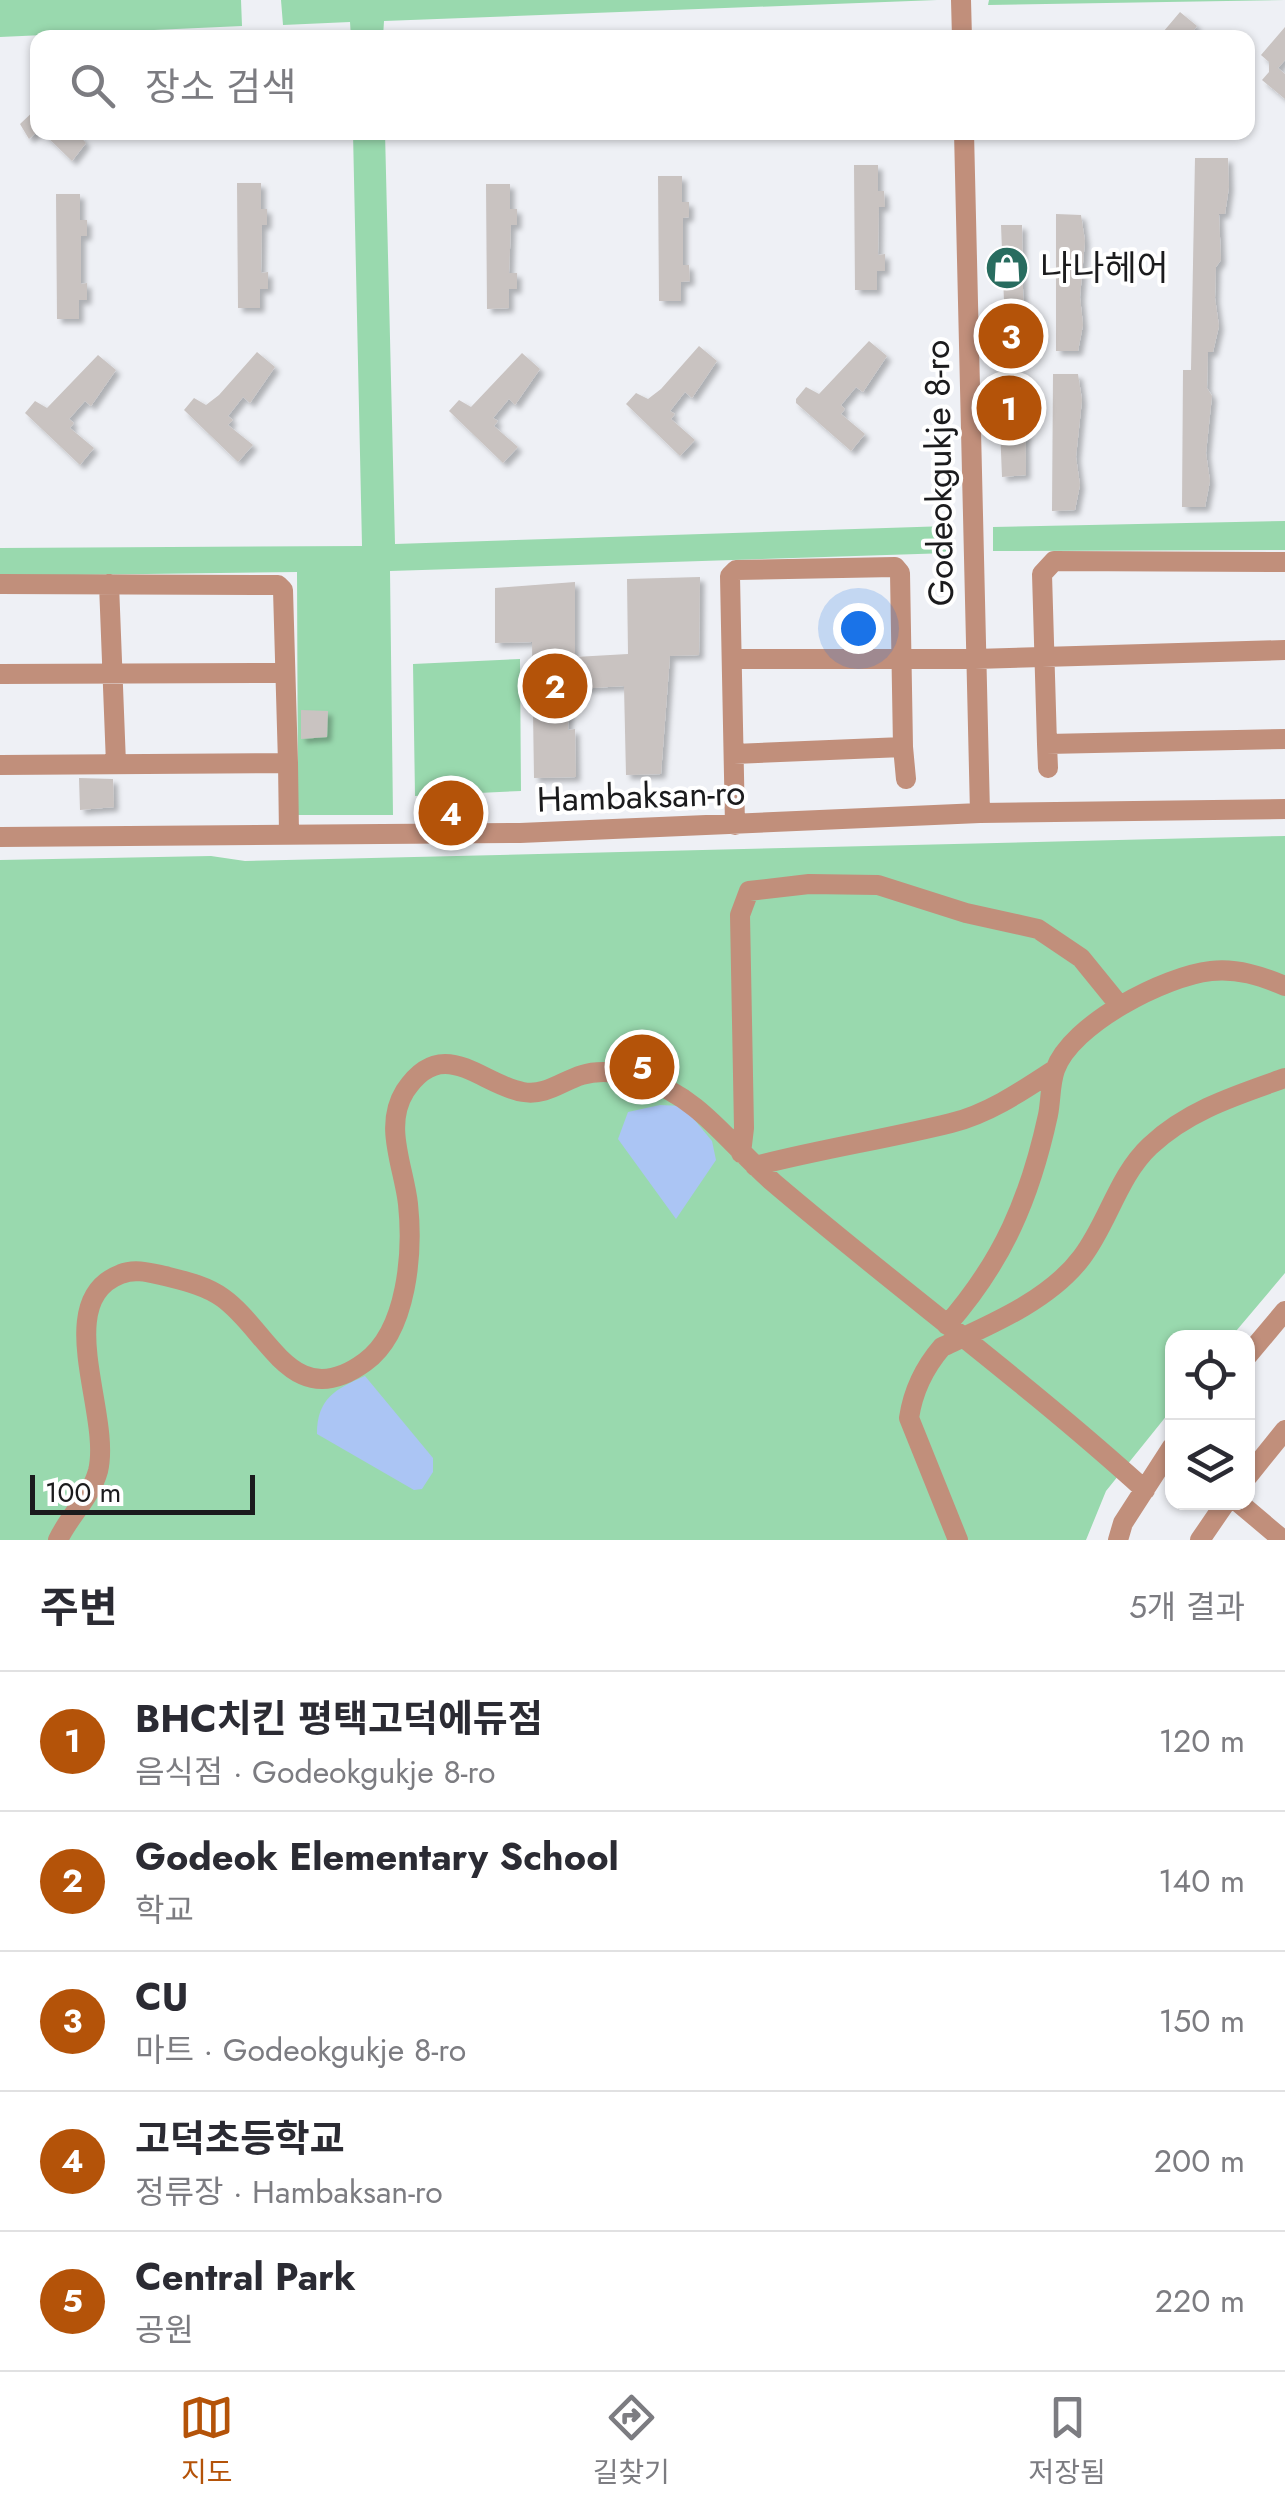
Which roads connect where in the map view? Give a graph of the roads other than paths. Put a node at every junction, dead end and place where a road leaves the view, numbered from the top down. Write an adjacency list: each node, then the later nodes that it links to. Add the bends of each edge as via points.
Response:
1 (961, 0): 2 (street)
2 (962, 30)
3 (964, 140): 9 (street, Godeokgukje 8-ro)
4 (1285, 562): 8 (street, via 1054,562 1042,574)
5 (0, 584): 6 (street)
6 (109, 584): 12 (street, via 278,585); 14 (street)
7 (1285, 650): 8 (street)
8 (1044, 655): 9 (street); 16 (street)
9 (975, 658): 11 (street); 25 (street, Godeokgukje 8-ro)
10 (732, 659): 11 (street); 11 (street, via 730,576 736,570 895,566); 18 (street)
11 (901, 659): 17 (street)
12 (286, 672): 14 (street); 19 (street)
13 (0, 674): 14 (street)
14 (114, 674): 20 (street)
15 (1285, 739): 16 (street)
16 (1047, 744): 22 (street)
17 (903, 747): 18 (street); 23 (street)
18 (734, 754): 26 (street)
19 (288, 763): 20 (street); 27 (street)
20 (116, 764): 21 (street)
21 (0, 765)
22 (1048, 768)
23 (906, 779)
24 (1285, 808): 25 (street, Hambaksan-ro)
25 (980, 813): 26 (street, Hambaksan-ro)
26 (735, 825): 27 (street, Hambaksan-ro)
27 (289, 834): 28 (street, Hambaksan-ro)
28 (0, 837)
29 (1285, 986): 30 (street, via 1262,976 1214,971 1187,975)
30 (1120, 1006): 31 (street); 33 (street, via 1081,958 1022,924 878,885 748,890 740,915)
31 (1054, 1070): 33 (street, via 1000,1104 952,1123); 35 (street, via 1048,1116 1010,1239)
32 (1285, 1078): 35 (street, via 1203,1109 1149,1146 1066,1275 1035,1298)
33 (748, 1160): 35 (street); 43 (street, via 692,1102 638,1077 584,1074 533,1093 442,1063 420,1075 404,1093 396,1120 410,1242 396,1316 380,1346 346,1372 298,1375 212,1292 140,1271 113,1278 90,1302 84,1323 102,1434 98,1473)
34 (1285, 1311): 36 (street)
35 (955, 1331): 40 (street); 44 (street, via 931,1360 909,1418)
36 (1255, 1346)
37 (1285, 1430): 39 (street)
38 (1165, 1458): 40 (street)
39 (1255, 1467)
40 (1145, 1490): 45 (street)
41 (1221, 1510): 46 (street)
42 (1247, 1510): 47 (street)
43 (58, 1540)
44 (958, 1540)
45 (1118, 1540)
46 (1200, 1540)
47 (1283, 1540)

